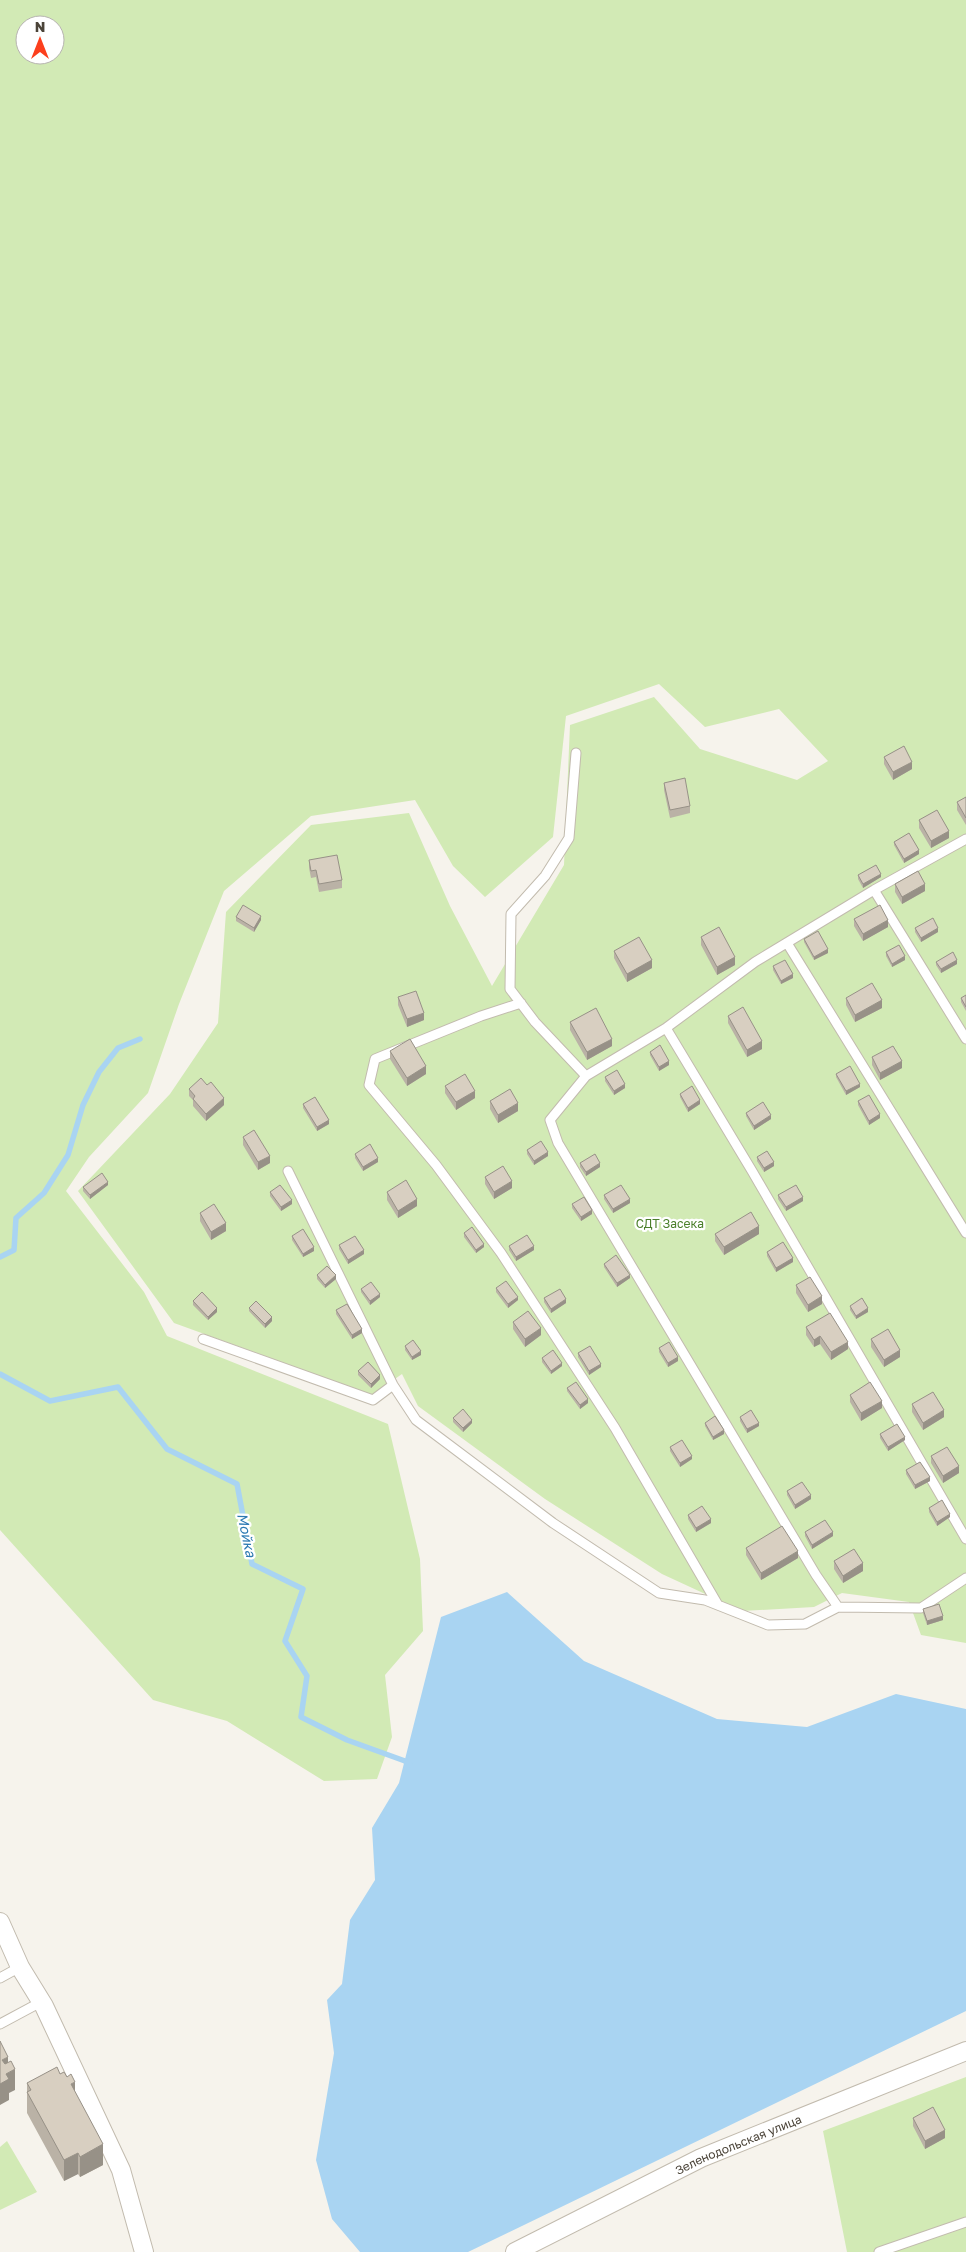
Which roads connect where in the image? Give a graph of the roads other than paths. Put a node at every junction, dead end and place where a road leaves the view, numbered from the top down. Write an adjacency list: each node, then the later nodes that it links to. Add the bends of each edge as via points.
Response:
1 (576, 754): 5 (lane, via 569,838 545,876 511,914 510,990)
2 (966, 839): 3 (lane)
3 (874, 890): 4 (lane); 7 (lane)
4 (787, 943): 6 (lane, via 755,962); 10 (lane)
5 (521, 1003): 8 (lane); 15 (lane, via 375,1059 369,1085 436,1165 500,1254 615,1428)
6 (666, 1028): 8 (lane); 13 (lane)
7 (966, 1040)
8 (586, 1076): 16 (lane, via 550,1120 558,1144)
9 (288, 1172): 12 (lane)
10 (966, 1234)
11 (203, 1339): 12 (lane, via 373,1400)
12 (393, 1384): 15 (lane, via 416,1420 553,1524 659,1593 704,1600)
13 (966, 1539)
14 (966, 1578): 16 (lane, via 921,1608)
15 (718, 1606): 16 (lane, via 768,1625 805,1624)
16 (838, 1607)
17 (0, 1922): 18 (street)
18 (20, 1967): 19 (lane); 20 (street)
19 (0, 1978)
20 (41, 2002): 21 (lane); 24 (street, via 121,2170)
21 (0, 2024)
22 (966, 2050): 25 (street, Зеленодольская улица, via 701,2158)
23 (966, 2222): 26 (lane)
24 (144, 2252)
25 (515, 2252)
26 (878, 2252)

